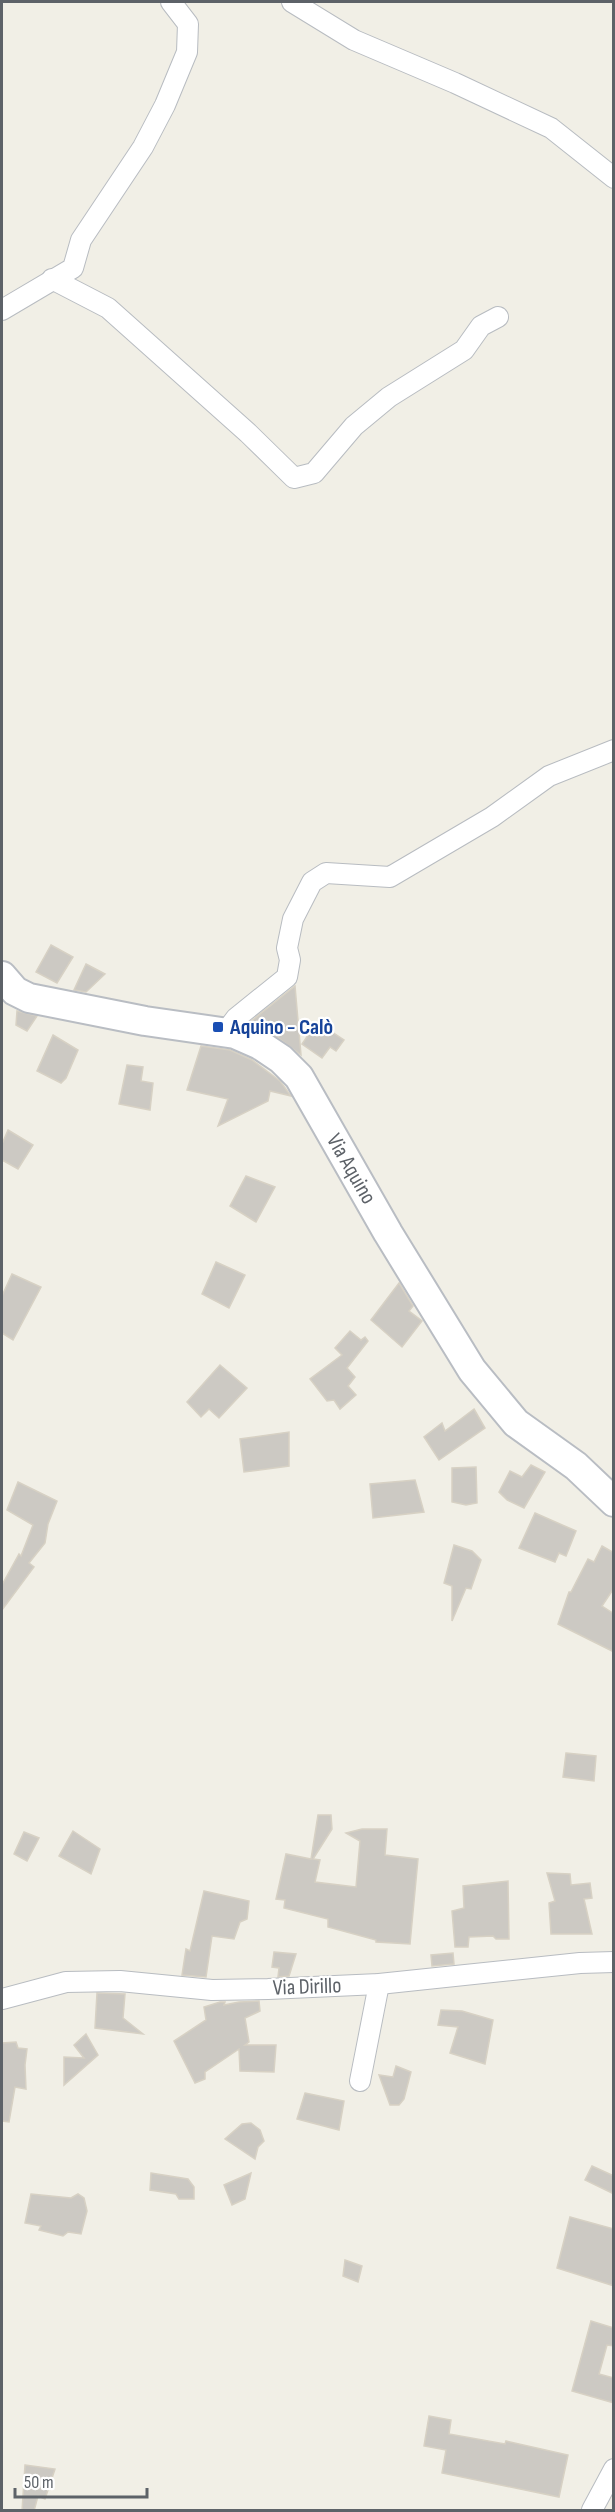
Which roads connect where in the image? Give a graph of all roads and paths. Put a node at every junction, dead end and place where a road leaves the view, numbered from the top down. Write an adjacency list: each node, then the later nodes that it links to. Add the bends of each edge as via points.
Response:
1 (171, 2): 4 (street, via 188,24 187,52 165,105 143,147 81,240 73,268)
2 (292, 2): 3 (street, via 354,40 551,128)
3 (614, 178)
4 (52, 279): 5 (street); 6 (street, via 108,308 294,478 314,473 354,426 389,397 464,350 481,326)
5 (2, 310)
6 (498, 316)
7 (614, 750): 9 (street, via 549,777 492,818 390,877 326,873 312,882 293,919 287,977 236,1018)
8 (2, 976): 9 (street, Via Aquino, via 15,991 28,998)
9 (224, 1034): 10 (street, Via Aquino, via 235,1034 260,1045 299,1077 472,1371 516,1423 576,1466)
10 (614, 1502)
11 (614, 1962): 12 (street, Via Dirillo)
12 (380, 1984): 13 (street, Via Dirillo, via 212,1990 120,1981 66,1982); 14 (street)
13 (2, 1999)
14 (360, 2081)
15 (614, 2469): 16 (street)
16 (592, 2511)

